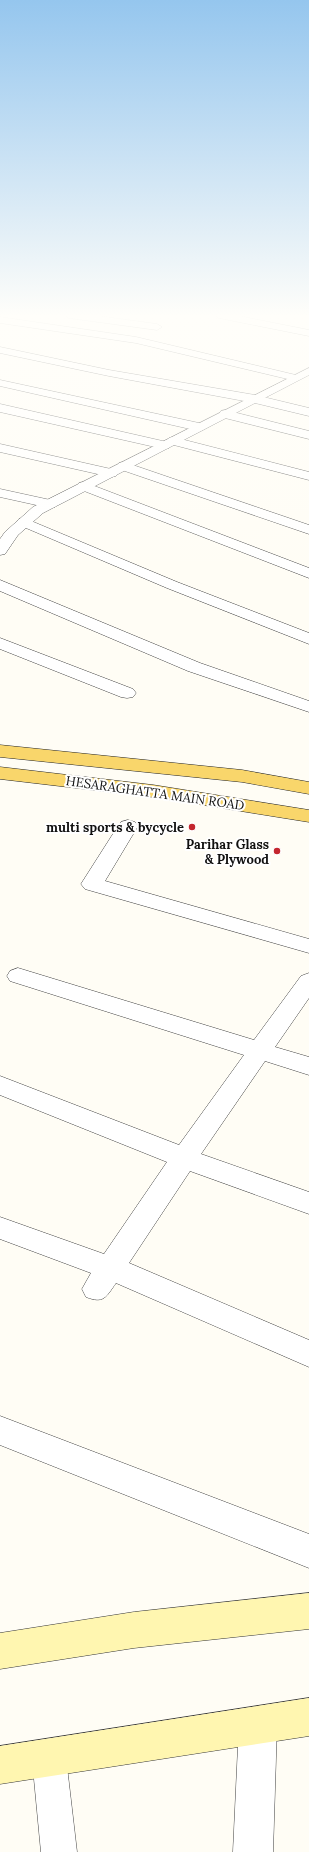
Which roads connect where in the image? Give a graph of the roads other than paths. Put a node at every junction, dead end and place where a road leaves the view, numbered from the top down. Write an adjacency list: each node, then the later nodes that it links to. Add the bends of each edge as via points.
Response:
1 (86, 401): 7 (street)
2 (249, 401): 6 (street)
3 (264, 401): 5 (street)
4 (0, 408): 9 (street)
5 (309, 412)
6 (225, 414): 7 (street); 8 (street)
7 (200, 427): 9 (street)
8 (309, 435)
9 (169, 443): 11 (street); 13 (street)
10 (0, 448): 12 (street)
11 (124, 466): 12 (street); 18 (street)
12 (111, 473): 14 (street)
13 (309, 476)
14 (84, 486): 16 (street); 20 (street)
15 (0, 493): 16 (street)
16 (50, 504): 17 (street)
17 (24, 522): 19 (street); 22 (street, via 172,585)
18 (309, 530)
19 (3, 542)
20 (309, 573)
21 (0, 585): 25 (street, via 194,667)
22 (309, 639)
23 (0, 643): 24 (street)
24 (127, 693)
25 (309, 707)
26 (0, 751): 28 (main road, via 242,776)
27 (0, 773): 29 (main road, HESARAGHATTA MAIN ROAD, via 153,791)
28 (309, 788)
29 (309, 816)
30 (128, 826): 31 (street, via 92,884)
31 (309, 946)
32 (18, 976): 34 (street)
33 (309, 981): 34 (street)
34 (260, 1050): 35 (street); 37 (street)
35 (309, 1066)
36 (0, 1085): 37 (street)
37 (184, 1158): 38 (street); 40 (street)
38 (309, 1203)
39 (0, 1228): 40 (street)
40 (104, 1278): 41 (street)
41 (309, 1354)
42 (0, 1430): 43 (street)
43 (309, 1550)
44 (309, 1611): 45 (main road, via 134,1630)
45 (0, 1651)
46 (309, 1717): 47 (main road)
47 (258, 1725): 48 (main road); 51 (street)
48 (48, 1758): 49 (main road); 50 (lane)
49 (0, 1765)
50 (58, 1852)
51 (253, 1852)

